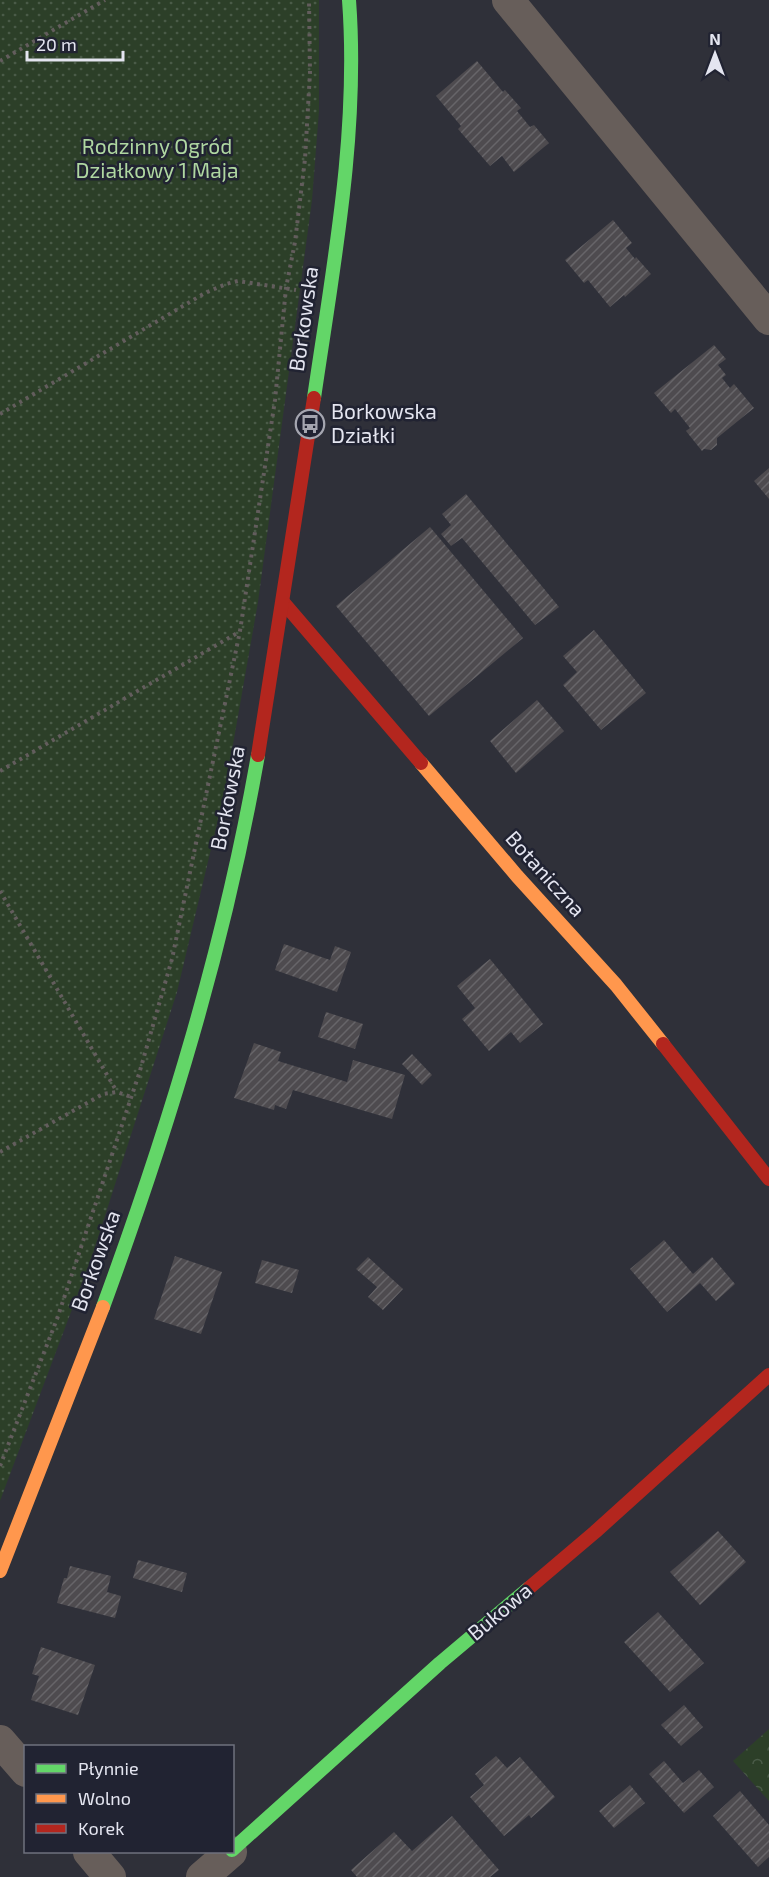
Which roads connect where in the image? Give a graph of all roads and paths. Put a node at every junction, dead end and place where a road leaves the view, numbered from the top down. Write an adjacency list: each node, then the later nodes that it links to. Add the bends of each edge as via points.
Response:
1 (105, 0): 5 (path)
2 (309, 0): 6 (path, via 305,159)
3 (349, 0): 9 (street, Borkowska, via 352,61 343,186)
4 (508, 0): 7 (street)
5 (0, 61)
6 (286, 288): 8 (path, via 250,282 226,284 205,293); 10 (path, via 275,400)
7 (769, 320)
8 (0, 414)
9 (283, 602): 16 (street, Botaniczna, via 616,985); 19 (street, Borkowska, via 263,730 237,857 183,1071 150,1175)
10 (240, 631): 11 (path); 14 (path, via 172,958)
11 (0, 771)
12 (0, 891): 13 (path)
13 (117, 1092): 14 (path); 15 (path, via 89,1101)
14 (131, 1097): 18 (path, via 57,1319)
15 (0, 1152)
16 (769, 1179)
17 (769, 1375): 22 (street, Bukowa)
18 (0, 1466)
19 (0, 1571)
20 (0, 1741): 21 (street)
21 (24, 1769)
22 (234, 1849)
23 (91, 1853): 25 (street)
24 (230, 1853): 26 (street, Bukowa)
25 (110, 1877)
26 (202, 1877)

